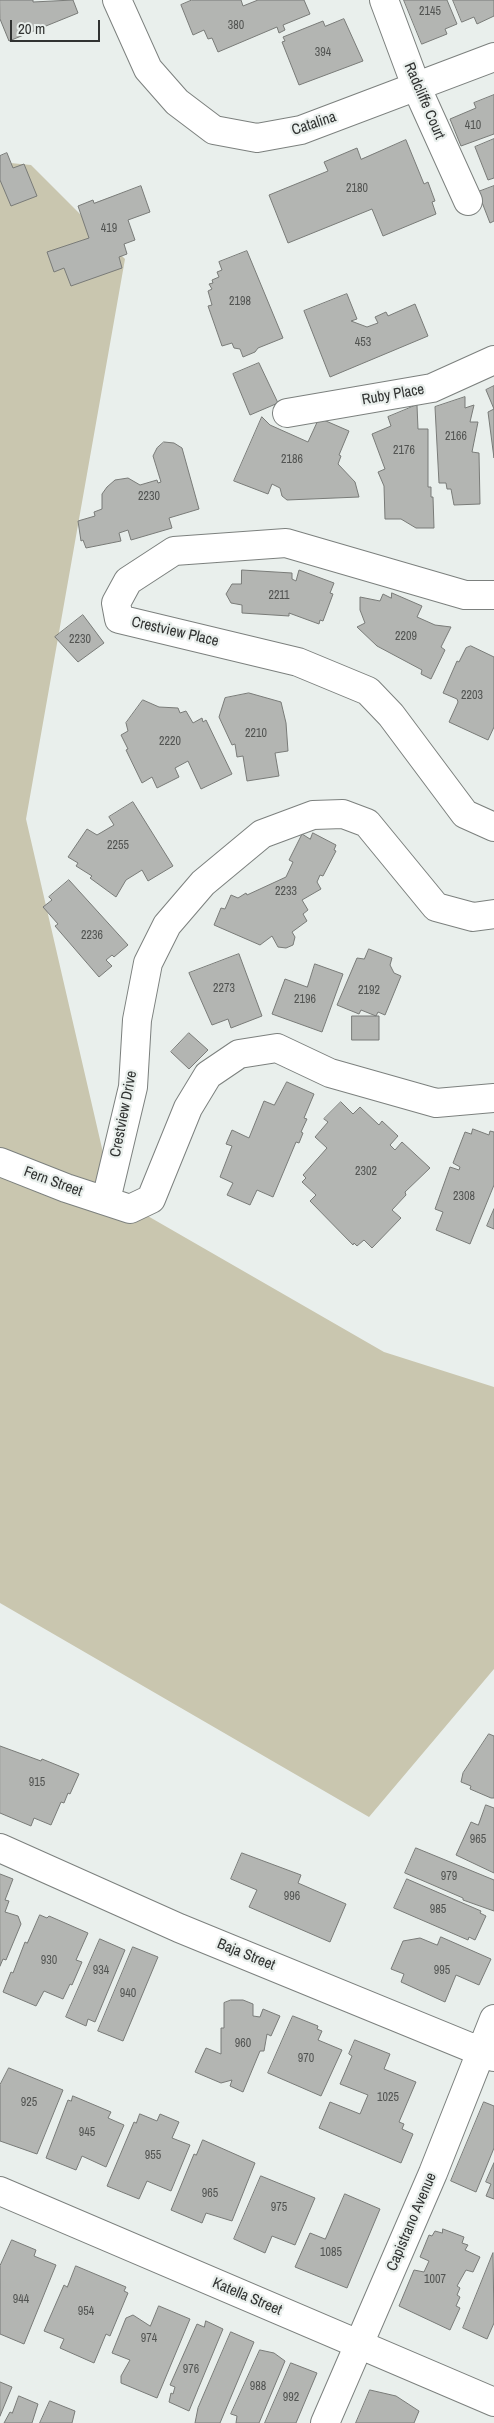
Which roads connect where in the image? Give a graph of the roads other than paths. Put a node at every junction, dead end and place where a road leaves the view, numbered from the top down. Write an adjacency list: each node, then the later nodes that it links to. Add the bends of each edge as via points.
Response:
1 (117, 0): 4 (street, Catalina, via 148,69 177,102 214,130 256,138 301,130)
2 (384, 0): 4 (street, Radcliffe Court)
3 (494, 57): 4 (street, Catalina)
4 (416, 86): 5 (street, Radcliffe Court)
5 (468, 201)
6 (494, 360): 7 (street, Ruby Place, via 432,388)
7 (287, 413)
8 (494, 595): 9 (street, Crestview Place, via 465,595 286,543 174,551 128,581 116,603 119,619 298,662 368,691 391,715 465,814)
9 (494, 827)
10 (494, 914): 13 (street, Crestview Drive, via 473,917 436,907 367,823 343,814 313,814 262,834 203,883 168,925 148,963 137,1020 133,1087)
11 (494, 1098): 13 (street, via 436,1103 330,1073 278,1048 240,1054 208,1075 188,1108 151,1199 130,1208)
12 (0, 1162): 13 (street, Fern Street)
13 (106, 1200)
14 (0, 1848): 16 (street, Baja Street, via 179,1928)
15 (494, 2019): 16 (street, Capistrano Avenue)
16 (487, 2054): 18 (street, Capistrano Avenue)
17 (0, 2191): 18 (street, Katella Street)
18 (359, 2345): 19 (street, Katella Street); 20 (street, Capistrano Avenue)
19 (494, 2402)
20 (325, 2423)

